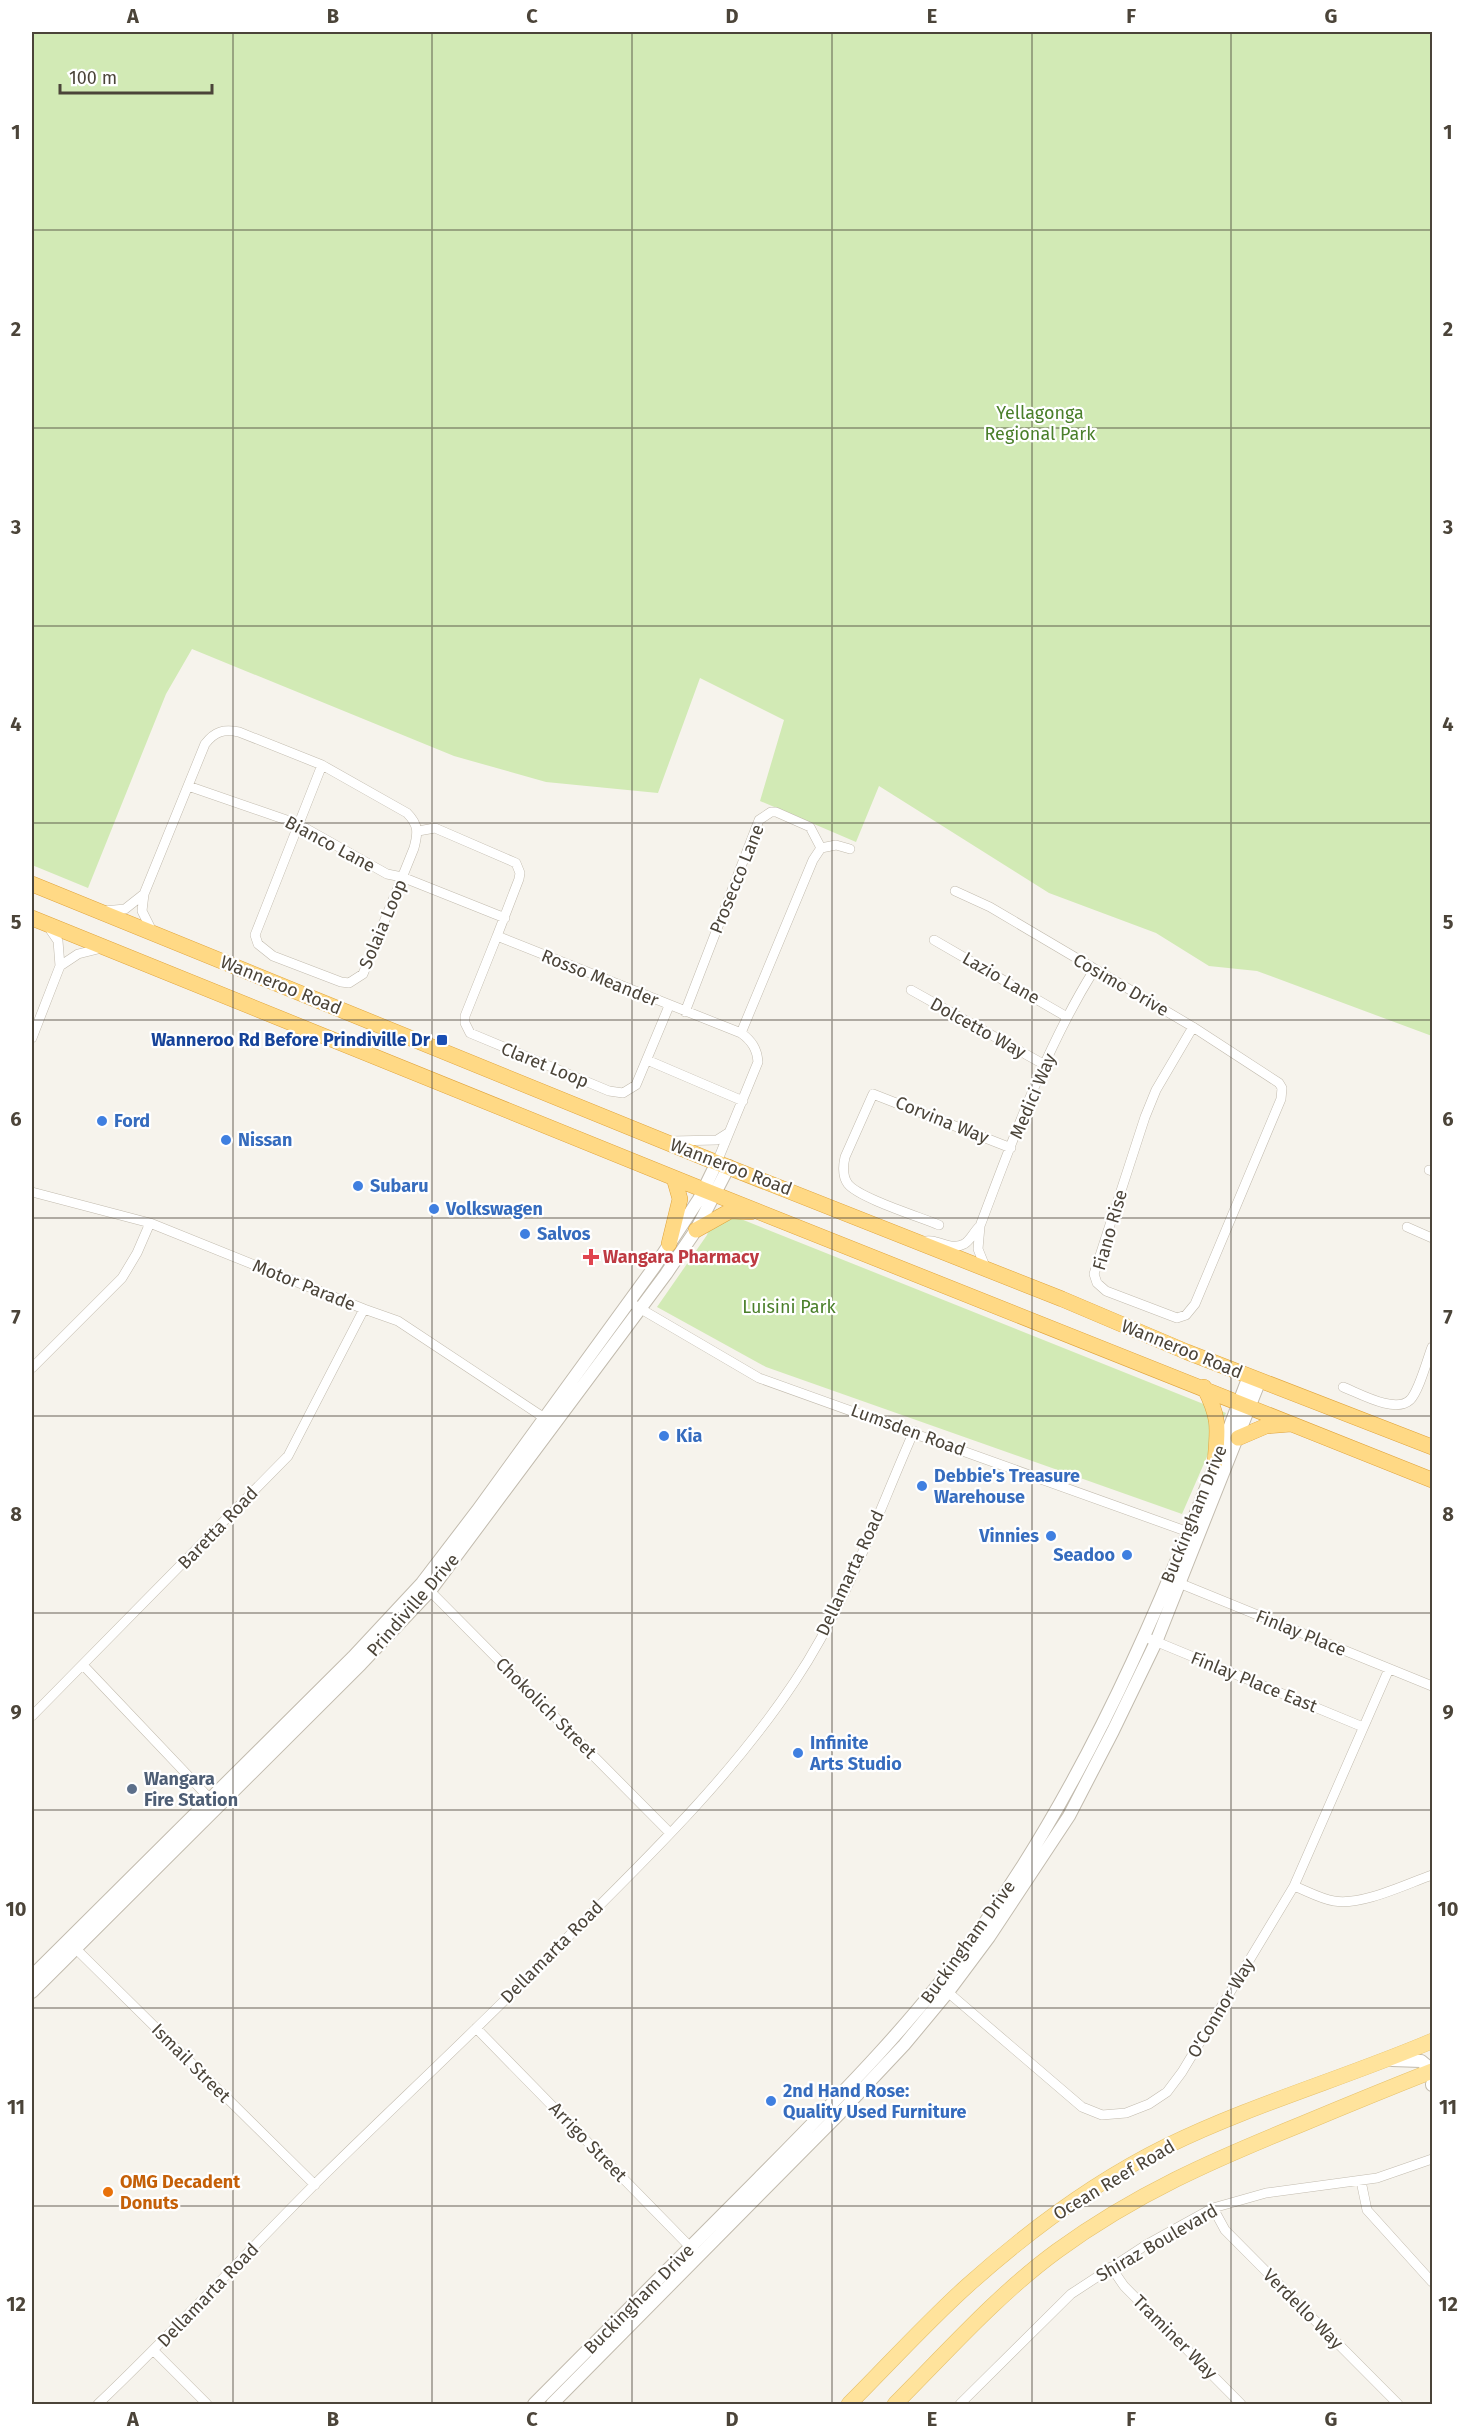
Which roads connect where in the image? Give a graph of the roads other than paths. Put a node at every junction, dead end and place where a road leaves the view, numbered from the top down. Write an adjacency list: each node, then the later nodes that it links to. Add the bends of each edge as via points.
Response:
1 (322, 765): 2 (street, via 224,730 205,744); 3 (street, Solaia Loop); 4 (street, via 407,813)
2 (188, 786): 3 (street, Bianco Lane); 10 (street)
3 (298, 824): 7 (street, Bianco Lane, via 387,874); 7 (street, Solaia Loop, via 255,935 258,944 273,956 341,982 357,979 363,974)
4 (418, 831): 7 (street, Solaia Loop); 12 (street, via 435,828 516,863 519,879)
5 (821, 848): 6 (street, via 836,845); 22 (street, Prosecco Lane, via 813,830 793,819 771,812 759,820); 25 (street)
6 (850, 849)
7 (402, 878): 12 (street, Bianco Lane)
8 (32, 884): 11 (highway, Wanneroo Road)
9 (955, 891): 19 (street, Cosimo Drive, via 990,907)
10 (144, 894): 11 (street, via 125,909); 14 (street, via 142,911)
11 (99, 911): 14 (highway, Wanneroo Road)
12 (505, 918): 15 (street)
13 (38, 921): 17 (highway, Wanneroo Road); 18 (street, via 58,941)
14 (153, 933): 32 (highway, Wanneroo Road)
15 (497, 936): 21 (street, Rosso Meander); 27 (street, Claret Loop, via 465,1016 470,1033 618,1093 636,1086)
16 (934, 940): 23 (street, Lazio Lane)
17 (104, 948): 18 (street, via 78,954); 35 (highway, Wanneroo Road)
18 (60, 966): 26 (street)
19 (1094, 970): 23 (street, Medici Way); 24 (street, Cosimo Drive)
20 (911, 990): 28 (street, Dolcetto Way)
21 (669, 1006): 22 (street, Rosso Meander); 27 (street, Claret Loop)
22 (685, 1012): 25 (street, Rosso Meander)
23 (1067, 1017): 28 (street, Medici Way)
24 (1193, 1027): 29 (street, Cosimo Drive); 29 (street, Fiano Rise, via 1156,1090 1132,1154 1113,1222 1095,1267 1101,1287 1172,1318 1192,1309 1281,1099)
25 (741, 1033): 30 (street, via 754,1046 758,1062)
26 (32, 1038)
27 (647, 1060): 30 (street)
28 (1045, 1065): 33 (street, Medici Way)
29 (1282, 1088)
30 (743, 1101): 31 (street)
31 (730, 1132): 32 (street, via 717,1140); 34 (street)
32 (660, 1140): 34 (highway, Wanneroo Road)
33 (1011, 1148): 40 (street, Corvina Way, via 873,1094 844,1157 842,1168 849,1186); 41 (street, Medici Way)
34 (723, 1164): 37 (street, Prindiville Drive); 45 (highway, Wanneroo Road)
35 (674, 1178): 37 (highway, Wanneroo Road); 46 (highway, via 680,1199)
36 (32, 1192): 39 (street, Motor Parade)
37 (710, 1192): 38 (highway, Wanneroo Road); 43 (street, Prindiville Drive); 46 (street, Prindiville Drive)
38 (766, 1214): 43 (highway, via 730,1211); 53 (highway, Wanneroo Road)
39 (150, 1223): 49 (street, Motor Parade); 51 (street, via 122,1278)
40 (939, 1225)
41 (980, 1226): 45 (street, Medici Way, via 964,1244 955,1247 932,1239); 47 (street, Medici Way, via 978,1249)
42 (1407, 1227): 44 (street)
43 (696, 1230): 48 (street, Prindiville Drive)
44 (1432, 1238)
45 (920, 1242): 47 (highway, Wanneroo Road)
46 (669, 1244): 48 (street, Prindiville Drive)
47 (986, 1269): 52 (highway, Wanneroo Road)
48 (634, 1306): 56 (street, Prindiville Drive); 58 (street, Lumsden Road, via 759,1378)
49 (364, 1309): 56 (street, Motor Parade, via 398,1321); 67 (street, Baretta Road, via 288,1456)
50 (1432, 1347): 54 (street, via 1412,1397 1405,1403 1389,1405)
51 (32, 1368)
52 (1255, 1378): 55 (street, Buckingham Drive); 60 (highway, Wanneroo Road)
53 (1204, 1387): 55 (highway, Wanneroo Road); 61 (highway, via 1218,1421)
54 (1342, 1387)
55 (1245, 1404): 57 (highway, Wanneroo Road); 59 (street, Buckingham Drive); 61 (street, Buckingham Drive)
56 (549, 1421): 65 (street, Prindiville Drive)
57 (1293, 1424): 59 (highway, via 1266,1426); 62 (highway, Wanneroo Road)
58 (914, 1431): 63 (street, Lumsden Road); 73 (street, Dellamarta Road, via 844,1593 797,1679 717,1784)
59 (1238, 1438): 63 (street, Buckingham Drive)
60 (1432, 1447)
61 (1215, 1462): 63 (street, Buckingham Drive)
62 (1432, 1480)
63 (1192, 1533): 64 (street, Buckingham Drive)
64 (1174, 1581): 66 (street, Buckingham Drive); 68 (street, Finlay Place)
65 (426, 1587): 72 (street, Prindiville Drive, via 353,1657); 73 (street, Chokolich Street)
66 (1150, 1639): 71 (street, Finlay Place East); 78 (street, Buckingham Drive, via 1113,1731 1069,1816 989,1937)
67 (83, 1665): 70 (street, Baretta Road); 72 (street)
68 (1389, 1669): 69 (street, Finlay Place); 71 (street, O'Connor Way)
69 (1432, 1686)
70 (32, 1716)
71 (1363, 1727): 75 (street, O'Connor Way)
72 (214, 1803): 76 (street, Prindiville Drive)
73 (670, 1833): 80 (street, Dellamarta Road)
74 (1432, 1875): 75 (street, via 1348,1902 1333,1901)
75 (1294, 1886): 78 (street, O'Connor Way, via 1182,2072 1167,2092 1126,2112 1102,2115 1082,2107)
76 (71, 1944): 77 (street, Prindiville Drive); 79 (street, Prindiville Drive); 86 (street, Ismail Street)
77 (32, 1976)
78 (944, 1989): 88 (street, Buckingham Drive, via 904,2045 840,2113)
79 (32, 1992)
80 (477, 2028): 86 (street, Dellamarta Road); 88 (street, Arrigo Street)
81 (1432, 2041): 82 (main road, Ocean Reef Road)
82 (1382, 2061): 83 (street, via 1412,2059); 96 (main road, Ocean Reef Road, via 1166,2146 1101,2183 1037,2227 966,2286)
83 (1432, 2070): 97 (main road, Ocean Reef Road, via 1221,2157 1104,2218 1054,2253 992,2307)
84 (1432, 2159): 85 (street, Shiraz Boulevard)
85 (1361, 2181): 87 (street, Shiraz Boulevard, via 1266,2193); 90 (street, via 1367,2210)
86 (315, 2185): 91 (street, Dellamarta Road)
87 (1214, 2208): 89 (street, Shiraz Boulevard); 100 (street, Verdello Way, via 1225,2230)
88 (694, 2251): 92 (street, Buckingham Drive); 95 (street, Buckingham Drive)
89 (1112, 2267): 98 (street, Shiraz Boulevard, via 1071,2294); 99 (street, Traminer Way, via 1124,2286)
90 (1432, 2282)
91 (154, 2351): 93 (street, Dellamarta Road); 94 (street)
92 (540, 2403)
93 (98, 2404)
94 (207, 2404)
95 (552, 2404)
96 (849, 2404)
97 (895, 2404)
98 (960, 2404)
99 (1241, 2404)
100 (1398, 2404)

